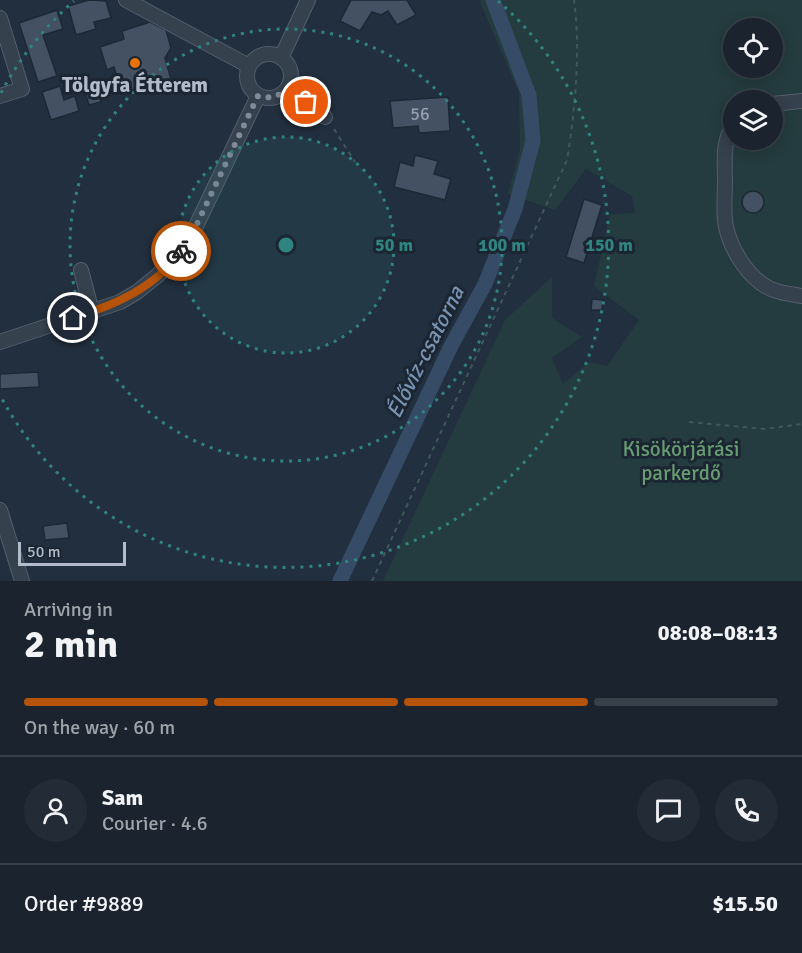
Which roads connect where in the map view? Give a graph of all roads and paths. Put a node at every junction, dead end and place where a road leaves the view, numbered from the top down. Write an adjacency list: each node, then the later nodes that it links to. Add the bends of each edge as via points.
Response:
1 (126, 0): 6 (street)
2 (308, 0): 5 (street)
3 (574, 0): 23 (path, via 573,126 567,160)
4 (0, 18): 8 (street, via 22,89)
5 (281, 58): 6 (street, via 263,55); 7 (street, via 289,68)
6 (249, 66): 9 (street, via 247,81)
7 (288, 88): 9 (street, via 270,99); 12 (street)
8 (0, 96)
9 (258, 96): 17 (street, via 197,224 176,257 137,292)
10 (802, 101): 11 (street)
11 (783, 103)
12 (325, 117): 14 (path)
13 (725, 150): 16 (street, via 725,226 731,243 765,286)
14 (355, 162)
15 (81, 270): 17 (street)
16 (802, 296)
17 (92, 312): 18 (street)
18 (0, 342)
19 (689, 422): 20 (path, via 765,429)
20 (802, 424)
21 (0, 510): 22 (street)
22 (22, 581)
23 (372, 581)

